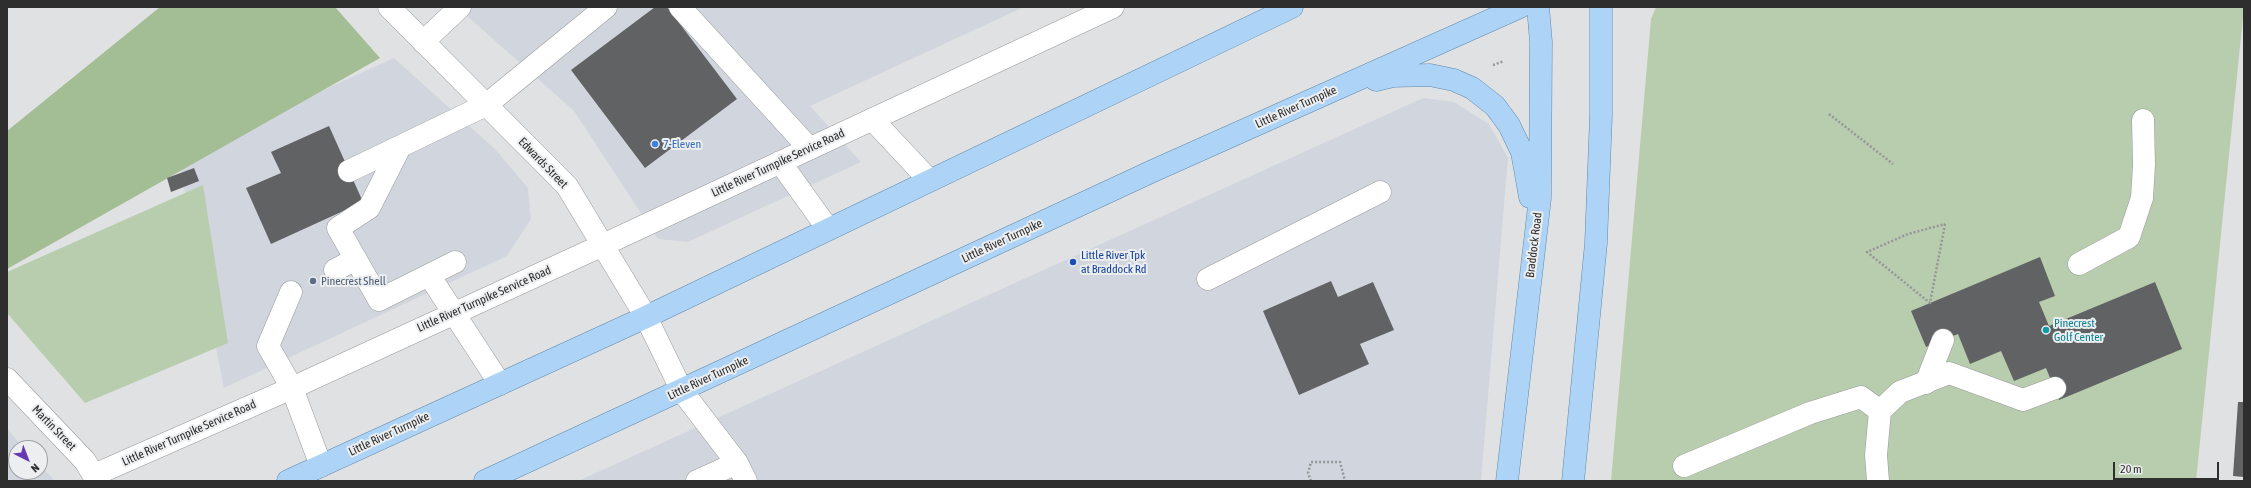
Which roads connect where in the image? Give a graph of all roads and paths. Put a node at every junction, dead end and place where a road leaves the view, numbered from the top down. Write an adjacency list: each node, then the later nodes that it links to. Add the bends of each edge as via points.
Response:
1 (389, 7): 10 (street, Edwards Street)
2 (460, 7): 10 (street)
3 (606, 7): 12 (street)
4 (680, 7): 17 (street)
5 (1112, 7): 14 (street, Little River Turnpike Service Road)
6 (1292, 7): 21 (main road, Little River Turnpike)
7 (1520, 7): 11 (main road, Little River Turnpike)
8 (1538, 7): 24 (main road, Braddock Road, via 1541,42 1540,183)
9 (1601, 7): 54 (main road, via 1601,115 1596,243)
10 (423, 42): 12 (street, Edwards Street)
11 (1339, 88): 24 (main road, via 1393,76 1430,75 1454,80 1472,88 1495,106 1509,125 1522,152); 42 (main road, Little River Turnpike, via 1148,173)
12 (486, 105): 16 (street); 25 (street, Edwards Street, via 567,186)
13 (1829, 114): 19 (path)
14 (872, 119): 17 (street, Little River Turnpike Service Road); 21 (street)
15 (2143, 120): 28 (street, via 2142,198 2129,237)
16 (400, 146): 20 (street); 26 (street, via 369,208 338,228)
17 (809, 148): 18 (street, Little River Turnpike Service Road)
18 (780, 162): 23 (street); 25 (street, Little River Turnpike Service Road)
19 (1892, 164)
20 (349, 171)
21 (929, 180): 23 (main road, Little River Turnpike)
22 (1380, 192): 31 (street)
23 (828, 229): 35 (main road, Little River Turnpike)
24 (1536, 235): 53 (main road, Braddock Road)
25 (603, 245): 34 (street, Little River Turnpike Service Road); 35 (street, Edwards Street)
26 (356, 259): 29 (street); 30 (street, via 378,300)
27 (455, 262): 30 (street)
28 (2080, 264)
29 (335, 270)
30 (429, 275): 34 (street)
31 (1208, 279)
32 (291, 292): 40 (street, via 268,346)
33 (1930, 303): 33 (path, via 1919,294 1867,252 1908,234 1945,224)
34 (453, 313): 39 (street); 40 (street, Little River Turnpike Service Road)
35 (646, 317): 39 (main road, Little River Turnpike); 42 (street, Edwards Street)
36 (1943, 340): 38 (street)
37 (7, 379): 47 (street, Martin Street, via 85,461)
38 (1926, 383): 41 (street, via 1949,373 2023,400); 43 (street, via 1900,392)
39 (500, 384): 44 (main road, Little River Turnpike)
40 (292, 388): 44 (street); 47 (street, Little River Turnpike Service Road)
41 (2055, 388)
42 (682, 391): 46 (street); 49 (main road, Little River Turnpike)
43 (1880, 411): 45 (street, via 1861,397 1810,413); 55 (street, via 1876,455)
44 (320, 466): 48 (main road, Little River Turnpike)
45 (1684, 466)
46 (741, 472): 50 (street)
47 (96, 478)
48 (288, 481)
49 (486, 481)
50 (697, 481)
51 (1311, 481): 52 (path, via 1308,474 1311,462 1340,462)
52 (1345, 481)
53 (1507, 481)
54 (1573, 481)
55 (1878, 481)

